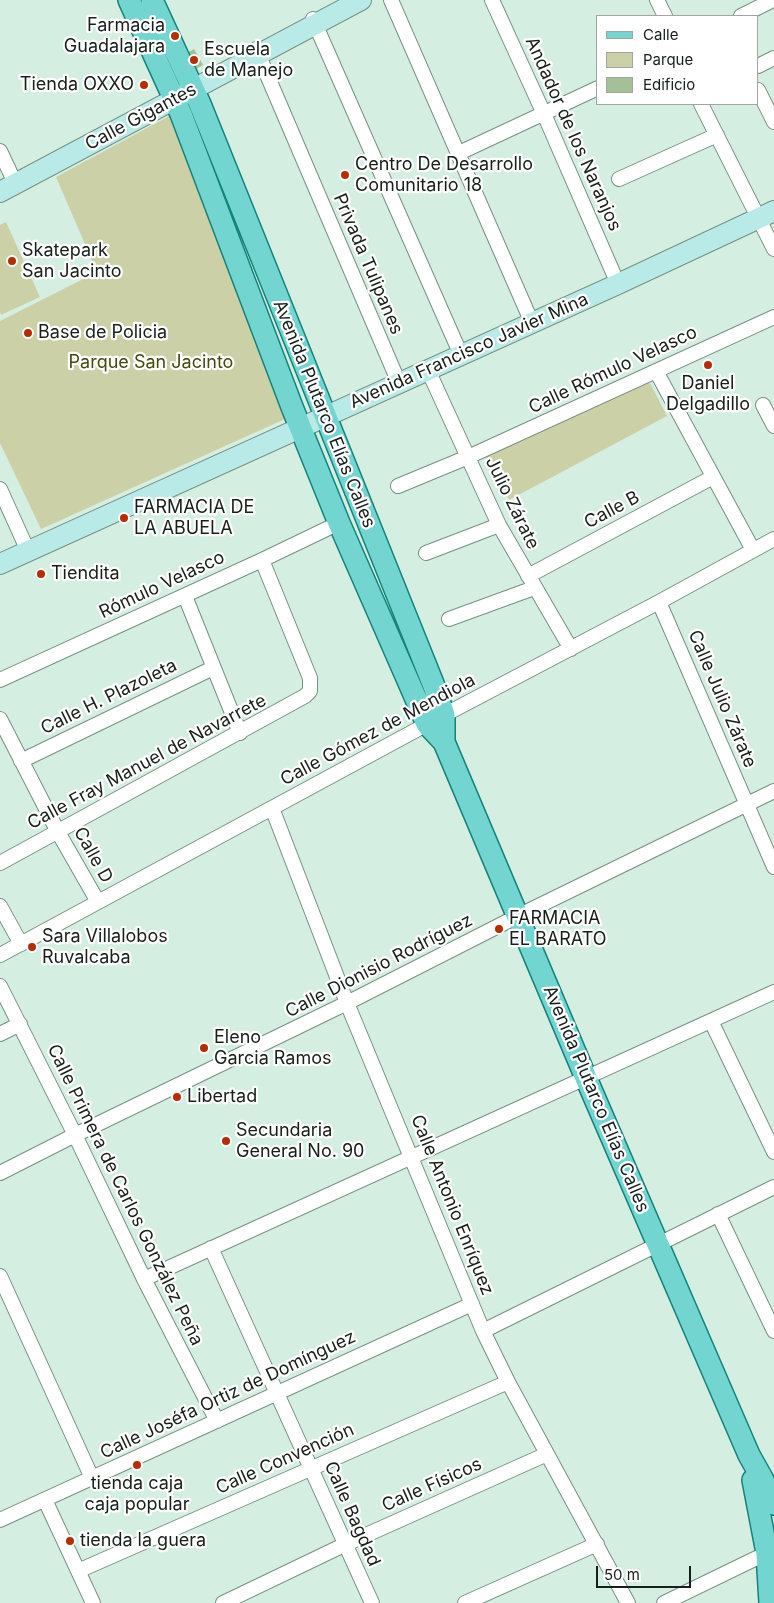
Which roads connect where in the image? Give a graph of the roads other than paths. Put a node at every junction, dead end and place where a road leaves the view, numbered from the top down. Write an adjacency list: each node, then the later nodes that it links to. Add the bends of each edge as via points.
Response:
1 (129, 0): 16 (main road)
2 (152, 0): 16 (main road)
3 (361, 0): 10 (main road, Calle Gigantes)
4 (391, 0): 22 (street)
5 (492, 0): 18 (street, Andador de los Naranjos)
6 (657, 0): 8 (street)
7 (773, 0): 9 (street)
8 (664, 15)
9 (743, 15)
10 (315, 21): 11 (main road, Calle Gigantes); 30 (street)
11 (257, 52): 16 (main road, Calle Gigantes); 33 (street, Privada Tulipanes)
12 (774, 58): 13 (street)
13 (759, 66)
14 (596, 89): 18 (street)
15 (759, 92): 19 (street)
16 (184, 94): 24 (main road, Calle Gigantes); 35 (main road, Avenida Plutarco Elías Calles); 37 (main road, Avenida Plutarco Elías Calles)
17 (702, 105): 20 (street)
18 (544, 114): 22 (street); 27 (street, Andador de los Naranjos)
19 (772, 115)
20 (717, 135): 23 (street); 25 (street)
21 (0, 151): 24 (street)
22 (460, 153): 29 (street)
23 (619, 178)
24 (8, 188)
25 (766, 215): 26 (street); 27 (main road, Avenida Francisco Javier Mina)
26 (774, 249)
27 (618, 284): 29 (main road, Avenida Francisco Javier Mina)
28 (774, 317): 32 (street, Calle Rómulo Velasco)
29 (532, 323): 30 (main road, Avenida Francisco Javier Mina)
30 (461, 355): 31 (main road, Avenida Francisco Javier Mina)
31 (428, 370): 33 (main road, Avenida Francisco Javier Mina); 38 (street, Julio Zárate)
32 (656, 371): 38 (street, Calle Rómulo Velasco); 39 (street)
33 (399, 383): 35 (main road, Avenida Francisco Javier Mina)
34 (763, 405): 36 (street)
35 (325, 417): 37 (main road, Avenida Francisco Javier Mina); 58 (main road, Avenida Plutarco Elías Calles, via 434,686)
36 (774, 426)
37 (300, 428): 42 (main road, Avenida Plutarco Elías Calles); 46 (main road, Avenida Francisco Javier Mina)
38 (468, 458): 40 (street, Calle Rómulo Velasco); 43 (street, Julio Zárate)
39 (713, 477): 45 (street); 50 (street, Calle B)
40 (398, 486)
41 (0, 489): 46 (street)
42 (339, 523): 48 (street, Rómulo Velasco); 58 (main road, Avenida Plutarco Elías Calles)
43 (500, 525): 47 (street); 50 (street, Julio Zárate)
44 (774, 539): 45 (street, Calle Gómez de Mendiola)
45 (753, 550): 52 (street, Calle Gómez de Mendiola)
46 (28, 551): 49 (main road, Avenida Francisco Javier Mina)
47 (426, 554)
48 (262, 560): 51 (street, Rómulo Velasco); 59 (street, Calle Fray Manuel de Navarrete, via 310,678 310,691 300,700)
49 (0, 564)
50 (531, 582): 53 (street, Calle B); 54 (street, Julio Zárate)
51 (184, 596): 55 (street); 56 (street, Rómulo Velasco)
52 (659, 602): 54 (street, Calle Gómez de Mendiola); 62 (street, Calle Julio Zárate)
53 (449, 619)
54 (571, 649): 58 (street, Calle Gómez de Mendiola)
55 (213, 668): 59 (street); 60 (street, Calle H. Plazoleta)
56 (0, 680)
57 (0, 719): 60 (street, Calle D)
58 (436, 719): 63 (street, Calle Gómez de Mendiola); 69 (main road, Avenida Plutarco Elías Calles)
59 (240, 733): 64 (street, Calle Fray Manuel de Navarrete)
60 (22, 761): 64 (street, Calle D)
61 (774, 791): 62 (street, Calle Dionisio Rodríguez)
62 (746, 805): 66 (street, Calle Julio Zárate); 69 (street, Calle Dionisio Rodríguez)
63 (272, 808): 67 (street, Calle Gómez de Mendiola); 74 (street, Calle Antonio Enríquez)
64 (58, 832): 65 (street, Calle Fray Manuel de Navarrete); 67 (street, Calle D)
65 (0, 863)
66 (774, 867)
67 (98, 902): 70 (street, Calle Gómez de Mendiola)
68 (0, 906): 70 (street)
69 (518, 916): 74 (street, Calle Dionisio Rodríguez); 78 (main road, Avenida Plutarco Elías Calles)
70 (21, 944): 71 (street, Calle Gómez de Mendiola)
71 (0, 955)
72 (0, 986): 76 (street, Calle Primera de Carlos González Peña)
73 (774, 992): 75 (street)
74 (347, 1004): 79 (street, Calle Dionisio Rodríguez); 81 (street, Calle Antonio Enríquez)
75 (711, 1021): 78 (street); 80 (street)
76 (20, 1024): 77 (street); 79 (street, Calle Primera de Carlos González Peña)
77 (0, 1034)
78 (586, 1078): 81 (street); 85 (main road, Avenida Plutarco Elías Calles)
79 (75, 1135): 82 (street, Calle Dionisio Rodríguez); 88 (street, Calle Primera de Carlos González Peña)
80 (774, 1152)
81 (412, 1157): 86 (street); 89 (street, Calle Antonio Enríquez)
82 (0, 1173)
83 (774, 1187): 84 (street)
84 (718, 1214): 85 (street); 91 (street)
85 (658, 1244): 90 (street); 96 (main road, Avenida Plutarco Elías Calles)
86 (211, 1248): 88 (street); 93 (street, Calle Bagdad)
87 (0, 1276): 98 (street)
88 (144, 1279): 94 (street, Calle Primera de Carlos González Peña)
89 (472, 1304): 90 (street, Calle Antonio Enríquez); 93 (street, Calle Joséfa Ortiz de Domínguez)
90 (483, 1331): 92 (street, Calle Antonio Enríquez)
91 (774, 1331)
92 (508, 1382): 95 (street, Calle Antonio Enríquez); 97 (street, Calle Convención)
93 (277, 1394): 94 (street, Calle Joséfa Ortiz de Domínguez); 97 (street, Calle Bagdad)
94 (217, 1421): 98 (street, Calle Joséfa Ortiz de Domínguez)
95 (547, 1454): 102 (street, Calle Físicos); 103 (street, Calle Antonio Enríquez)
96 (749, 1456): 100 (main road, Avenida Plutarco Elías Calles); 104 (main road, Avenida Plutarco Elías Calles)
97 (311, 1468): 102 (street, Calle Bagdad); 105 (street, Calle Convención)
98 (92, 1478): 99 (street, Calle Joséfa Ortiz de Domínguez)
99 (45, 1500): 101 (street, Calle Joséfa Ortiz de Domínguez); 105 (street)
100 (774, 1504)
101 (0, 1520)
102 (346, 1544): 107 (street, Calle Físicos); 108 (street, Calle Bagdad)
103 (597, 1544): 109 (street); 110 (street, Calle Antonio Enríquez)
104 (767, 1553): 111 (street); 112 (main road, Avenida Plutarco Elías Calles)
105 (78, 1571): 106 (street)
106 (92, 1603)
107 (223, 1603)
108 (372, 1603)
109 (465, 1603)
110 (628, 1603)
111 (664, 1603)
112 (770, 1603)

